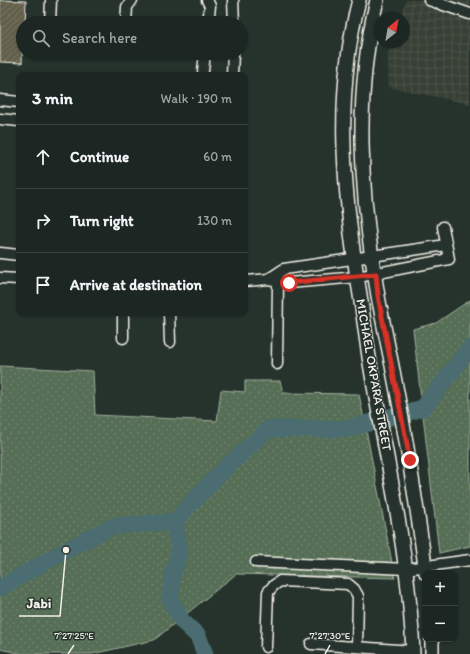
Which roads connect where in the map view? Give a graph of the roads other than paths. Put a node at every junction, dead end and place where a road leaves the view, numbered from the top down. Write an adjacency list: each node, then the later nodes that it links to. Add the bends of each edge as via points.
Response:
1 (51, 0): 9 (street)
2 (132, 0): 10 (street, via 127,7)
3 (207, 0): 11 (street, via 210,6)
4 (233, 0): 12 (street)
5 (358, 0): 26 (main road, MICHAEL OKPARA STREET, via 346,72 343,140 344,176)
6 (378, 0): 25 (main road, MICHAEL OKPARA STREET, via 364,72 361,133 364,195)
7 (429, 0): 8 (street)
8 (470, 14)
9 (50, 16)
10 (126, 16)
11 (209, 16)
12 (234, 16)
13 (204, 60): 15 (street)
14 (233, 60): 16 (street)
15 (203, 71)
16 (232, 72)
17 (0, 100): 18 (street)
18 (16, 102)
19 (0, 119): 20 (street)
20 (16, 121)
21 (443, 227): 22 (street)
22 (446, 245): 25 (street); 27 (street, via 449,259)
23 (0, 253): 24 (street)
24 (16, 255)
25 (372, 256): 26 (street); 27 (main road, MICHAEL OKPARA STREET)
26 (354, 258): 28 (main road, MICHAEL OKPARA STREET); 31 (street, via 284,269)
27 (376, 274): 28 (street); 41 (main road, MICHAEL OKPARA STREET, via 410,460)
28 (358, 277): 31 (street, via 289,283); 40 (main road, MICHAEL OKPARA STREET, via 372,375)
29 (0, 278): 30 (street)
30 (16, 279)
31 (274, 280): 32 (street); 37 (street)
32 (248, 281)
33 (123, 316): 35 (street)
34 (169, 316): 36 (street)
35 (123, 338)
36 (170, 342)
37 (277, 364)
38 (470, 560): 41 (street)
39 (256, 562): 40 (street)
40 (406, 569): 41 (street); 46 (main road, MICHAEL OKPARA STREET)
41 (426, 570)
42 (432, 642): 47 (main road)
43 (312, 644): 45 (street)
44 (266, 647): 45 (street, via 268,592 280,581 348,584 358,596)
45 (357, 647): 46 (street)
46 (413, 653)
47 (432, 654)

